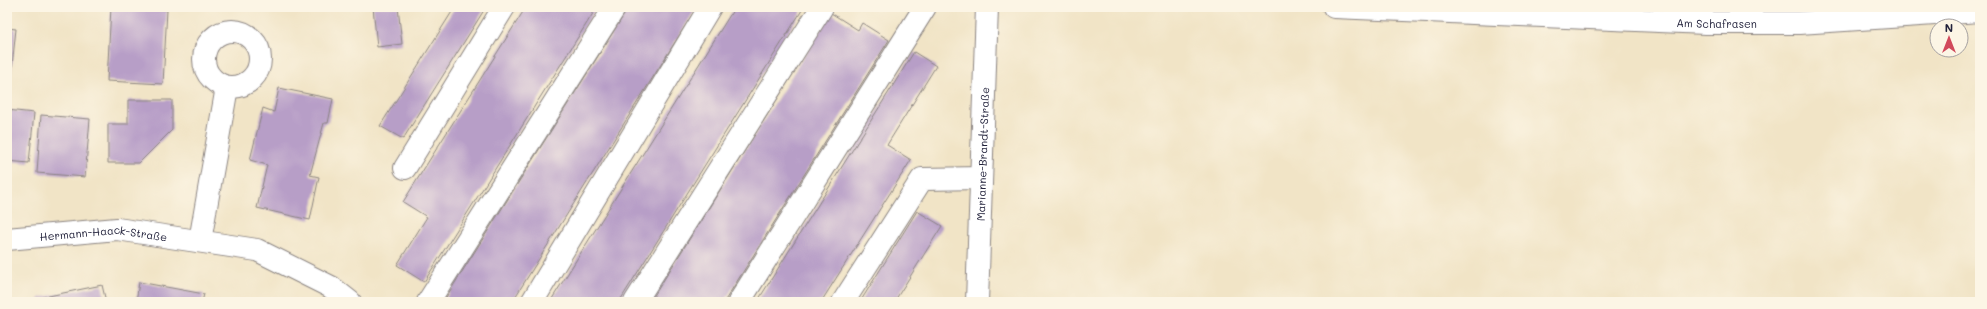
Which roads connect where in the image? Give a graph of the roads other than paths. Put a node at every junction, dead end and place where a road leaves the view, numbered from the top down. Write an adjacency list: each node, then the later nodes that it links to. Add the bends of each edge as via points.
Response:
1 (504, 7): 11 (street)
2 (615, 7): 16 (street)
3 (710, 7): 17 (street)
4 (822, 7): 18 (street)
5 (926, 7): 19 (street)
6 (988, 7): 12 (street, Marianne-Brandt-Straße)
7 (1334, 7): 9 (street, Am Schafrasen)
8 (1980, 11): 9 (street, Am Schafrasen, via 1799,23 1706,24)
9 (1528, 12)
10 (227, 87): 14 (street)
11 (405, 168)
12 (981, 178): 20 (street, via 922,179); 21 (street, Marianne-Brandt-Straße)
13 (7, 239): 14 (street, Hermann-Haack-Straße, via 117,229)
14 (200, 242): 15 (street, Hermann-Haack-Straße, via 257,250 331,287)
15 (350, 302)
16 (428, 302)
17 (532, 302)
18 (635, 302)
19 (739, 302)
20 (843, 302)
21 (977, 302)

